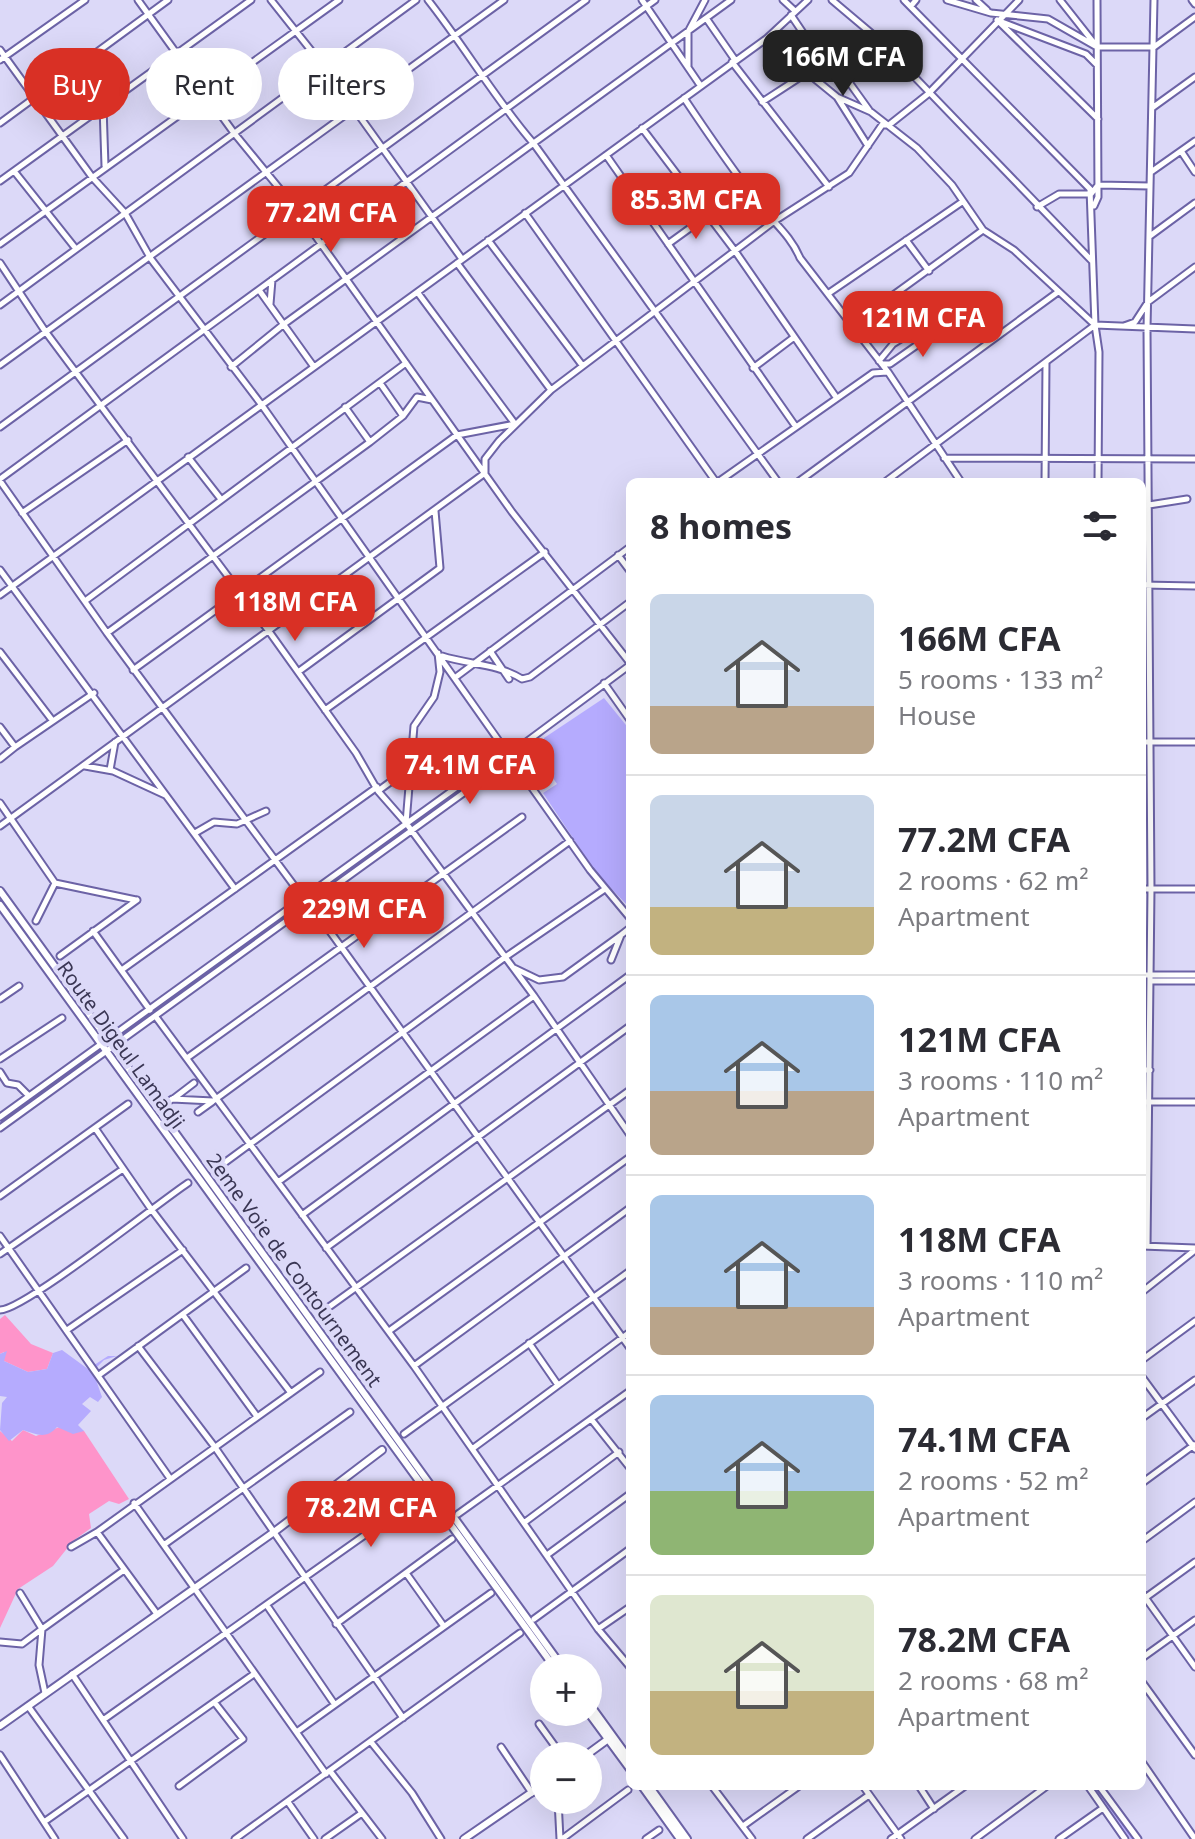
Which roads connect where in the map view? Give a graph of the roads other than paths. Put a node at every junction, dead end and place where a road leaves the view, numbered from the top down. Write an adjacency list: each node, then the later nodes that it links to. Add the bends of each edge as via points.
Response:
1 (85, 0): 49 (street)
2 (138, 0): 30 (street)
3 (168, 0): 30 (street)
4 (251, 0): 43 (street)
5 (271, 0): 34 (street)
6 (339, 0): 34 (street)
7 (416, 0): 45 (street)
8 (428, 0): 36 (street)
9 (504, 0): 36 (street)
10 (586, 0): 56 (street)
11 (642, 0): 27 (street)
12 (655, 0): 27 (street)
13 (705, 0): 35 (street)
14 (731, 0): 32 (street)
15 (783, 0): 28 (street)
16 (808, 0): 28 (street)
17 (832, 0): 61 (street, via 877,38)
18 (904, 0): 26 (street)
19 (916, 0): 26 (street)
20 (947, 0): 29 (street)
21 (976, 0): 29 (street)
22 (1019, 0): 33 (street)
23 (1060, 0): 39 (street)
24 (1097, 0): 39 (street)
25 (1154, 0): 40 (street)
26 (911, 6): 48 (street)
27 (646, 7): 38 (street); 68 (street)
28 (793, 13): 37 (street); 54 (street)
29 (991, 13): 33 (street)
30 (149, 14): 41 (street); 42 (street)
31 (1195, 17): 40 (street)
32 (706, 18): 35 (street); 50 (street)
33 (1000, 18): 39 (street, via 1048,19); 48 (street); 52 (street, via 1086,54); 70 (street)
34 (296, 32): 44 (street); 47 (street)
35 (688, 32): 38 (street); 53 (street)
36 (456, 36): 51 (street); 56 (street)
37 (766, 39): 50 (street); 55 (street)
38 (671, 43): 53 (street); 84 (street)
39 (1097, 47): 40 (street); 52 (street)
40 (1154, 47): 67 (street)
41 (103, 48)
42 (172, 48)
43 (184, 48)
44 (309, 48)
45 (352, 48)
46 (0, 50): 49 (street)
47 (262, 56)
48 (962, 56): 61 (street); 101 (street)
49 (2, 58): 59 (street)
50 (733, 61): 60 (street); 65 (street)
51 (414, 66)
52 (1098, 66): 70 (street)
53 (688, 67): 60 (street)
54 (826, 67): 57 (street); 69 (street, via 841,71)
55 (805, 74): 57 (street); 65 (street)
56 (482, 75): 68 (street); 86 (street)
57 (814, 75): 62 (street)
58 (1195, 77): 67 (street)
59 (24, 85)
60 (700, 85): 63 (street)
61 (928, 94): 79 (street); 104 (street)
62 (837, 97): 69 (street); 85 (street)
63 (684, 98): 80 (street); 112 (street)
64 (278, 102): 81 (street)
65 (762, 102): 100 (street)
66 (24, 106): 78 (street)
67 (1151, 109): 93 (street)
68 (505, 111): 84 (street); 96 (street)
69 (871, 112): 79 (street)
70 (1098, 119): 97 (street)
71 (50, 120): 82 (street)
72 (83, 120): 82 (street)
73 (103, 120): 89 (street)
74 (171, 120): 89 (street)
75 (224, 120): 81 (street)
76 (339, 120): 90 (street)
77 (361, 120): 86 (street)
78 (0, 123)
79 (889, 125): 85 (street, via 882,125); 102 (street, via 941,171)
80 (642, 128): 88 (street); 110 (street)
81 (234, 133): 90 (street); 108 (street)
82 (61, 136): 91 (street); 94 (street)
83 (1195, 141): 87 (street)
84 (534, 144): 98 (street); 111 (street)
85 (868, 146): 100 (street, via 856,167)
86 (381, 147): 96 (street); 106 (street)
87 (1181, 151): 92 (street); 93 (street)
88 (606, 155): 98 (street); 119 (street)
89 (105, 167): 94 (street)
90 (267, 170): 106 (street); 122 (street)
91 (14, 171): 95 (street); 107 (street)
92 (1195, 172)
93 (1150, 173): 99 (street)
94 (92, 177): 107 (street); 108 (street)
95 (0, 181)
96 (408, 181): 111 (street); 118 (street)
97 (1098, 185): 99 (street); 101 (street); 105 (street)
98 (561, 186): 109 (street); 142 (street)
99 (1150, 186): 114 (street)
100 (829, 187): 112 (street)
101 (1091, 194): 104 (street, via 1059,194); 105 (street)
102 (962, 202): 113 (street); 115 (street)
103 (1195, 203): 114 (street)
104 (1037, 207): 124 (street)
105 (1093, 209): 124 (street)
106 (297, 210): 118 (street); 138 (street)
107 (44, 213): 117 (street); 120 (street)
108 (125, 213): 120 (street); 122 (street)
109 (525, 213): 116 (street); 156 (street)
110 (708, 215): 119 (street); 121 (street)
111 (432, 216): 123 (street); 131 (street)
112 (773, 222): 121 (street); 137 (street)
113 (983, 230): 127 (street); 135 (street)
114 (1150, 236): 139 (street)
115 (905, 239): 127 (street); 137 (street)
116 (488, 240): 123 (street); 162 (street)
117 (0, 244)
118 (320, 244): 130 (street); 131 (street)
119 (668, 244): 132 (street)
120 (76, 249): 133 (street)
121 (735, 251): 132 (street); 155 (street)
122 (151, 259): 138 (street); 152 (street)
123 (459, 261): 136 (street); 170 (street)
124 (1093, 262): 147 (street)
125 (0, 263): 133 (street)
126 (1195, 267): 128 (street)
127 (929, 271): 146 (street)
128 (1185, 274): 129 (street); 139 (street)
129 (1195, 275)
130 (272, 280): 134 (street); 141 (street)
131 (347, 280): 144 (street); 145 (street)
132 (693, 281): 142 (street); 165 (street)
133 (20, 290): 140 (street); 152 (street)
134 (259, 290): 141 (street); 153 (street)
135 (1059, 291): 147 (street); 174 (street)
136 (418, 293): 144 (street); 179 (street)
137 (829, 293): 146 (street)
138 (180, 296): 153 (street); 166 (street)
139 (1148, 302): 148 (street, via 1135,322); 150 (street)
140 (0, 305)
141 (270, 305): 145 (street)
142 (654, 310): 156 (street); 187 (street)
143 (954, 319): 154 (street)
144 (377, 322): 159 (street); 164 (street)
145 (284, 324): 163 (street); 164 (street)
146 (852, 325): 158 (street)
147 (1095, 325): 148 (street); 160 (street); 191 (street)
148 (1120, 327): 150 (street)
149 (917, 329): 154 (street, via 916,324 925,320); 157 (street); 158 (street, via 893,344)
150 (1147, 329): 151 (street); 192 (street)
151 (1195, 329)
152 (45, 331): 161 (street); 166 (street)
153 (203, 331): 163 (street); 176 (street)
154 (934, 333): 157 (street)
155 (793, 338): 165 (street); 172 (street)
156 (616, 339): 162 (street); 195 (street)
157 (924, 340): 158 (street, via 890,364)
158 (880, 362): 167 (street)
159 (406, 363): 168 (street); 169 (street)
160 (1046, 363): 185 (street); 189 (street)
161 (0, 365)
162 (582, 365): 170 (street)
163 (231, 367): 175 (street)
164 (314, 367): 175 (street)
165 (753, 368): 181 (street)
166 (79, 372): 176 (street); 180 (street)
167 (888, 372): 172 (street, via 873,373); 174 (street)
168 (420, 382): 171 (street); 173 (street)
169 (380, 383): 177 (street); 178 (street)
170 (551, 390): 179 (street)
171 (417, 397): 173 (street); 178 (street)
172 (836, 397): 181 (street)
173 (434, 401): 182 (street)
174 (907, 401): 185 (street); 198 (street)
175 (261, 404): 186 (street); 188 (street)
176 (101, 405): 183 (street); 203 (street)
177 (345, 407): 184 (street); 186 (street)
178 (403, 416): 184 (street)
179 (515, 424): 182 (street); 194 (street, via 485,459)
180 (0, 427)
181 (796, 427): 187 (street)
182 (457, 435): 194 (street); 211 (street)
183 (128, 440): 204 (street); 210 (street)
184 (370, 442): 205 (street)
185 (936, 446): 190 (street); 199 (street)
186 (291, 448): 205 (street); 206 (street)
187 (758, 454): 196 (street); 197 (street)
188 (188, 457): 204 (street); 206 (street)
189 (1045, 457): 190 (street); 191 (street); 201 (street)
190 (943, 458): 200 (street)
191 (1099, 458): 192 (street); 202 (street)
192 (1150, 459): 193 (street); 208 (street)
193 (1195, 459)
194 (485, 473): 209 (street); 214 (street)
195 (714, 478)
196 (723, 478)
197 (775, 478)
198 (803, 478)
199 (891, 478)
200 (958, 478)
201 (1045, 478)
202 (1098, 478)
203 (0, 480): 210 (street)
204 (156, 480): 212 (street); 216 (street)
205 (315, 483): 211 (street); 217 (street)
206 (220, 498): 212 (street)
207 (1187, 499): 208 (street)
208 (1149, 505): 219 (street)
209 (435, 511): 218 (street); 228 (street, via 440,568)
210 (22, 513): 216 (street)
211 (342, 519): 218 (street); 226 (street)
212 (187, 523): 217 (street); 229 (street)
213 (626, 550): 215 (street)
214 (545, 552): 225 (street); 234 (street)
215 (618, 555): 220 (street); 225 (street)
216 (53, 556): 224 (street); 229 (street)
217 (212, 556): 226 (street); 233 (street)
218 (369, 558): 228 (street); 232 (street)
219 (1146, 565)
220 (626, 566)
221 (0, 570): 224 (street)
222 (1146, 585): 223 (street)
223 (1195, 586)
224 (12, 587): 227 (street); 247 (street)
225 (572, 590): 231 (street); 235 (street)
226 (239, 592): 232 (street); 242 (street)
227 (0, 595)
228 (399, 599): 234 (street); 243 (street)
229 (85, 601): 233 (street)
230 (626, 605): 231 (street)
231 (598, 625): 238 (street); 240 (street, via 530,677 522,679)
232 (268, 630): 243 (street); 248 (street)
233 (107, 633): 242 (street)
234 (427, 637): 237 (street); 249 (street)
235 (490, 651): 239 (street); 240 (street)
236 (0, 652): 251 (street)
237 (439, 654): 239 (street); 244 (street); 262 (street, via 434,697 414,726)
238 (626, 659)
239 (471, 665): 240 (street); 244 (street)
240 (501, 667): 245 (street)
241 (626, 667): 246 (street)
242 (133, 670): 248 (street)
243 (298, 672): 249 (street)
244 (456, 677): 258 (street)
245 (509, 679)
246 (604, 683): 250 (street); 259 (street)
247 (94, 693): 251 (street); 253 (street)
248 (163, 709): 253 (street); 272 (street)
249 (325, 710): 266 (street)
250 (626, 714)
251 (52, 720): 257 (street)
252 (0, 727): 257 (street)
253 (124, 734): 254 (street); 267 (street)
254 (115, 741): 263 (street); 265 (street)
255 (1146, 742): 256 (street)
256 (1195, 742)
257 (15, 747): 261 (street)
258 (507, 751): 259 (street); 260 (street); 274 (street)
259 (514, 751): 260 (street)
260 (512, 758): 274 (street); 276 (street)
261 (0, 759)
262 (413, 765): 266 (street); 274 (street)
263 (84, 766): 265 (street); 271 (street)
264 (1146, 766): 283 (street)
265 (110, 770): 267 (street)
266 (377, 789): 274 (street); 277 (street)
267 (168, 796): 275 (street)
268 (0, 803): 271 (street)
269 (266, 811): 272 (street)
270 (522, 817): 278 (street)
271 (11, 818): 273 (street); 279 (street)
272 (244, 822): 275 (street, via 214,822); 277 (street)
273 (0, 826)
274 (409, 828): 278 (street); 286 (street); 288 (street)
275 (195, 833): 280 (street)
276 (570, 841): 281 (street); 290 (street)
277 (273, 861): 280 (street); 286 (street)
278 (442, 875): 290 (street); 295 (street)
279 (55, 883): 291 (street); 292 (street, via 137,900)
280 (235, 889): 300 (street)
281 (605, 889): 289 (street); 297 (street)
282 (1146, 889): 283 (street)
283 (1151, 889): 284 (street); 303 (street)
284 (1195, 889)
285 (0, 891): 315 (main road, 2eme Voie de Contournement)
286 (304, 899): 309 (street)
287 (0, 905): 315 (main road, Route Digeul Lamadji)
288 (311, 905): 295 (street); 310 (street)
289 (626, 913)
290 (471, 915): 297 (street); 306 (street)
291 (36, 921)
292 (93, 931): 296 (street); 300 (street)
293 (626, 931): 294 (street)
294 (621, 935): 298 (street); 299 (street, via 563,977 539,980)
295 (344, 947): 306 (street); 317 (street)
296 (60, 956)
297 (504, 958): 299 (street); 314 (street)
298 (611, 960)
299 (510, 966): 307 (street)
300 (123, 969): 309 (street)
301 (1146, 976): 303 (street)
302 (626, 978): 312 (street)
303 (1151, 978): 304 (street); 321 (street)
304 (1195, 978)
305 (19, 986): 308 (street)
306 (370, 988): 314 (street); 328 (street)
307 (534, 996): 312 (street); 322 (street)
308 (0, 999)
309 (150, 1010): 315 (street)
310 (156, 1017): 316 (street); 317 (street)
311 (62, 1018): 318 (street)
312 (557, 1028): 319 (street); 333 (street)
313 (626, 1029): 319 (street)
314 (404, 1033): 322 (street); 342 (street)
315 (105, 1046): 316 (main road, 2eme Voie de Contournement); 326 (street); 338 (street); 444 (main road, Route Digeul Lamadji)
316 (113, 1047): 445 (main road, 2eme Voie de Contournement)
317 (187, 1058): 328 (street)
318 (0, 1059)
319 (580, 1062): 335 (street); 341 (street)
320 (1146, 1070): 321 (street)
321 (1150, 1070): 330 (street)
322 (431, 1071): 333 (street); 348 (street)
323 (0, 1072): 326 (street, via 7,1083)
324 (194, 1083): 327 (street)
325 (626, 1093): 335 (street)
326 (29, 1096): 337 (street)
327 (172, 1099): 328 (street); 334 (street)
328 (215, 1100): 336 (street); 342 (street)
329 (1146, 1102): 330 (street)
330 (1150, 1102): 331 (street); 347 (street)
331 (1195, 1102)
332 (128, 1104): 339 (street)
333 (454, 1104): 341 (street); 353 (street)
334 (164, 1105)
335 (609, 1105): 340 (street); 346 (street)
336 (198, 1112)
337 (0, 1117)
338 (0, 1128)
339 (95, 1128): 344 (street); 350 (street)
340 (626, 1129)
341 (477, 1136): 346 (street); 358 (street)
342 (250, 1143): 345 (street); 348 (street)
343 (626, 1160): 354 (street)
344 (123, 1169): 351 (street); 357 (street)
345 (216, 1169)
346 (508, 1179): 354 (street); 365 (street)
347 (1146, 1180)
348 (278, 1182): 353 (street)
349 (188, 1183): 351 (street)
350 (0, 1196)
351 (151, 1209): 360 (street); 367 (street)
352 (626, 1211): 362 (street)
353 (302, 1215): 358 (street)
354 (540, 1223): 362 (street); 375 (street)
355 (0, 1236): 357 (street)
356 (1146, 1246): 359 (street)
357 (9, 1248): 361 (street); 367 (street)
358 (326, 1248): 365 (street)
359 (1195, 1249): 366 (street)
360 (183, 1250): 368 (street); 374 (street)
361 (0, 1254)
362 (564, 1256): 369 (street); 382 (street)
363 (246, 1268): 368 (street)
364 (626, 1274): 369 (street)
365 (356, 1288): 371 (street); 375 (street)
366 (1146, 1289)
367 (38, 1290): 370 (street); 374 (street)
368 (215, 1292): 372 (street); 388 (street)
369 (593, 1298): 377 (street); 378 (street)
370 (0, 1310)
371 (322, 1312)
372 (183, 1315): 380 (street); 393 (street)
373 (1195, 1321): 381 (street)
374 (67, 1330): 384 (street)
375 (389, 1331): 382 (street)
376 (626, 1335): 377 (street)
377 (622, 1338): 379 (street); 387 (street)
378 (529, 1343): 387 (street); 391 (street)
379 (626, 1343)
380 (138, 1346): 384 (street); 397 (street)
381 (1146, 1357)
382 (414, 1366): 391 (street)
383 (320, 1372): 388 (street)
384 (99, 1375): 403 (street)
385 (1195, 1380): 390 (street)
386 (1146, 1383): 390 (street)
387 (558, 1385): 399 (street)
388 (291, 1393): 393 (street)
389 (626, 1394): 395 (street)
390 (1161, 1404): 394 (street); 398 (street)
391 (440, 1407): 396 (street); 399 (street)
392 (350, 1412): 406 (street)
393 (256, 1415): 397 (street)
394 (1146, 1415)
395 (591, 1419): 401 (street); 405 (street)
396 (404, 1434)
397 (214, 1446): 403 (street); 406 (street)
398 (1194, 1447): 404 (street)
399 (472, 1449): 405 (street)
400 (382, 1450): 414 (main road)
401 (619, 1452): 402 (street); 412 (street)
402 (626, 1462)
403 (169, 1477): 410 (street)
404 (1146, 1480)
405 (497, 1486): 411 (street); 412 (street)
406 (243, 1487): 414 (street); 417 (street)
407 (420, 1496): 424 (street)
408 (626, 1497): 420 (street)
409 (1195, 1502): 415 (street)
410 (134, 1503): 413 (street); 417 (street)
411 (458, 1514)
412 (525, 1522): 420 (street)
413 (97, 1532): 418 (street); 422 (street)
414 (274, 1532): 424 (street); 425 (main road)
415 (1146, 1538)
416 (452, 1539): 423 (street)
417 (165, 1544): 425 (street)
418 (71, 1547)
419 (626, 1552): 426 (street)
420 (547, 1555): 426 (street)
421 (1195, 1562): 429 (street)
422 (124, 1570): 433 (street); 438 (street)
423 (406, 1573): 436 (street); 437 (street)
424 (305, 1579): 431 (street); 436 (street)
425 (196, 1586): 433 (main road); 441 (street)
426 (573, 1589): 434 (street); 439 (street)
427 (20, 1593): 438 (street)
428 (491, 1593): 437 (street)
429 (1146, 1594)
430 (1146, 1598): 442 (street)
431 (268, 1607): 441 (street); 454 (street)
432 (626, 1610): 439 (street)
433 (157, 1614): 449 (main road)
434 (534, 1619)
435 (1195, 1620): 442 (street)
436 (336, 1624): 451 (street)
437 (443, 1625): 451 (street)
438 (42, 1629): 443 (street, via 22,1644); 453 (street, via 39,1665)
439 (598, 1629): 447 (street)
440 (520, 1633): 457 (street)
441 (228, 1635): 450 (street); 458 (street)
442 (1174, 1636): 446 (street); 448 (street)
443 (0, 1642)
444 (545, 1654)
445 (553, 1654)
446 (1146, 1655)
447 (626, 1662)
448 (1195, 1667)
449 (72, 1674): 453 (main road); 458 (street)
450 (254, 1674): 455 (street); 462 (street)
451 (374, 1674): 454 (street); 457 (street)
452 (1146, 1688): 468 (street)
453 (45, 1693): 456 (main road)
454 (333, 1702): 462 (street)
455 (215, 1703): 470 (street); 474 (street, via 243,1739)
456 (28, 1706): 460 (main road); 487 (street)
457 (403, 1718): 464 (street)
458 (103, 1720): 470 (street)
459 (602, 1725): 463 (main road)
460 (0, 1726)
461 (600, 1726): 463 (main road)
462 (298, 1731): 473 (street)
463 (610, 1738): 465 (main road); 469 (main road); 471 (main road)
464 (371, 1742): 473 (street); 506 (street)
465 (602, 1744)
466 (501, 1747): 475 (street)
467 (0, 1755): 495 (street)
468 (1195, 1755)
469 (626, 1756)
470 (131, 1762): 487 (street); 501 (street)
471 (626, 1763)
472 (1146, 1768): 519 (street)
473 (328, 1773): 490 (street); 493 (street)
474 (179, 1786)
475 (530, 1790)
476 (628, 1790): 508 (street)
477 (645, 1790): 510 (main road)
478 (652, 1790): 511 (main road)
479 (717, 1790): 496 (street)
480 (793, 1790): 496 (street)
481 (866, 1790): 489 (street)
482 (922, 1790): 492 (street)
483 (960, 1790): 492 (street)
484 (1042, 1790): 515 (street)
485 (1091, 1790): 491 (street)
486 (1102, 1790): 518 (street)
487 (90, 1791): 495 (street); 500 (street)
488 (530, 1794): 507 (main road)
489 (869, 1795): 498 (street); 513 (street)
490 (288, 1802): 502 (street); 503 (street)
491 (1103, 1808): 516 (street); 517 (street)
492 (934, 1809): 498 (street)
493 (362, 1813): 504 (street); 505 (street)
494 (559, 1814): 508 (street)
495 (44, 1822): 499 (street)
496 (743, 1826): 512 (street)
497 (659, 1830): 509 (street)
498 (899, 1837): 514 (street)
499 (55, 1839)
500 (124, 1839)
501 (183, 1839)
502 (235, 1839)
503 (314, 1839)
504 (325, 1839)
505 (382, 1839)
506 (441, 1839)
507 (464, 1839)
508 (561, 1839)
509 (646, 1839)
510 (680, 1839)
511 (687, 1839)
512 (752, 1839)
513 (807, 1839)
514 (891, 1839)
515 (975, 1839)
516 (1059, 1839)
517 (1125, 1839)
518 (1138, 1839)
519 (1195, 1839)

